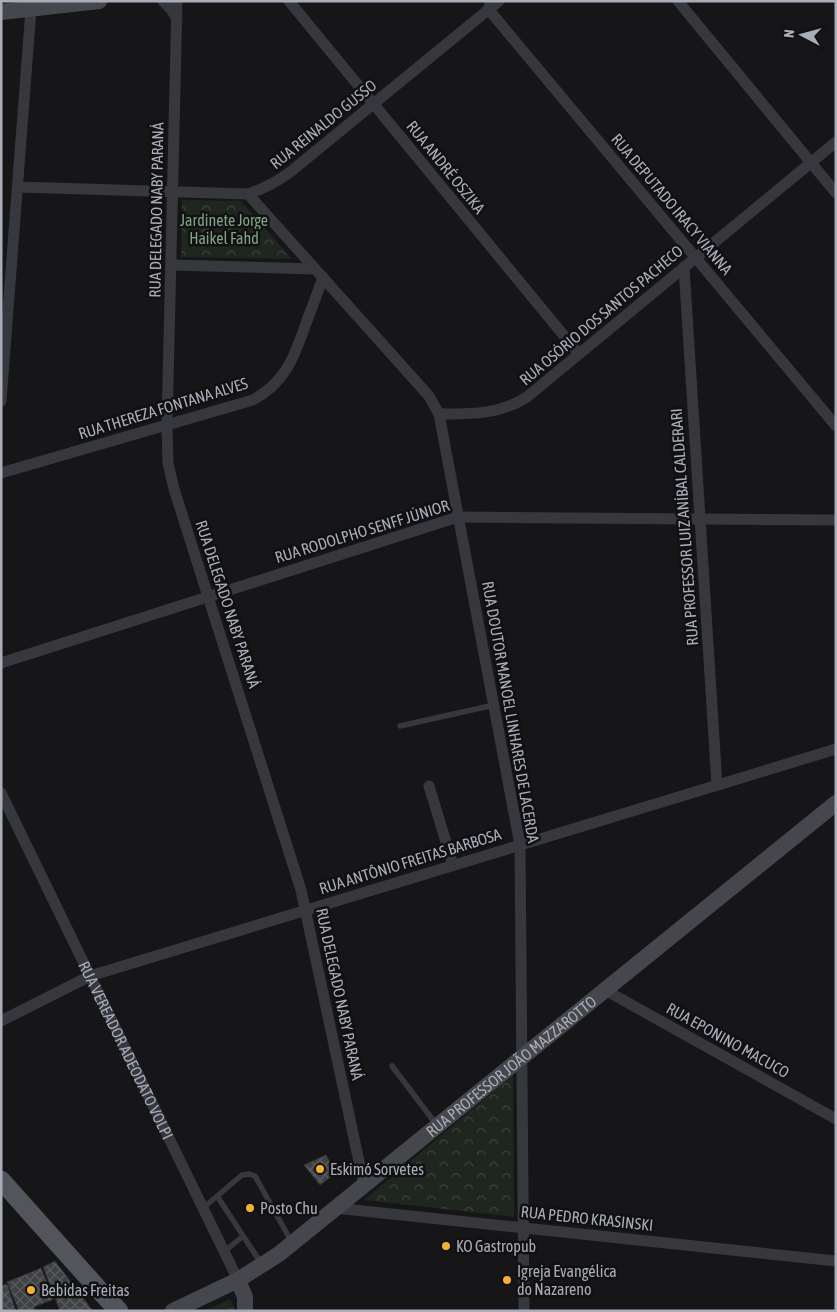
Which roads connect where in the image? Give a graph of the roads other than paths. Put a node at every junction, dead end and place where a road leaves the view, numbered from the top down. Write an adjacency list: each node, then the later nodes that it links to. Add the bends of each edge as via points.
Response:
1 (99, 1): 8 (street)
2 (164, 1): 10 (street)
3 (177, 1): 10 (street, RUA DELEGADO NABY PARANÁ)
4 (288, 1): 11 (street, RUA ANDRÉ OSZIKA)
5 (499, 1): 7 (street, RUA REINALDO GUSSO)
6 (678, 1): 13 (street)
7 (489, 6): 11 (street, RUA REINALDO GUSSO); 18 (street, RUA DEPUTADO IRACY VIANNA)
8 (31, 9): 9 (street); 14 (street)
9 (1, 12)
10 (176, 19): 15 (street, RUA DELEGADO NABY PARANÁ)
11 (373, 104): 17 (street, RUA REINALDO GUSSO, via 289,173); 22 (street, RUA ANDRÉ OSZIKA)
12 (836, 142): 13 (street, RUA OSÓRIO DOS SANTOS PACHECO)
13 (810, 162): 16 (street); 18 (street, RUA OSÓRIO DOS SANTOS PACHECO)
14 (18, 187): 15 (street, RUA REINALDO GUSSO); 23 (street)
15 (173, 191): 17 (street, RUA REINALDO GUSSO); 19 (street, RUA DELEGADO NABY PARANÁ)
16 (836, 193)
17 (248, 194): 21 (street, RUA DOUTOR MANOEL LINHARES DE LACERDA)
18 (696, 258): 20 (street, RUA OSÓRIO DOS SANTOS PACHECO); 26 (street, RUA DEPUTADO IRACY VIANNA)
19 (171, 266): 21 (street); 25 (street, RUA DELEGADO NABY PARANÁ)
20 (684, 267): 22 (street, RUA OSÓRIO DOS SANTOS PACHECO); 29 (street, RUA PROFESSOR LUIZ ANÍBAL CALDERARI)
21 (319, 273): 24 (street, RUA DOUTOR MANOEL LINHARES DE LACERDA, via 429,396); 25 (street, RUA THEREZA FONTANA ALVES, via 294,358 266,393 253,400)
22 (579, 354): 24 (street, RUA OSÓRIO DOS SANTOS PACHECO, via 527,397 505,408 481,413)
23 (1, 401)
24 (439, 414): 28 (street, RUA DOUTOR MANOEL LINHARES DE LACERDA)
25 (167, 425): 27 (street, RUA THEREZA FONTANA ALVES); 31 (street, RUA DELEGADO NABY PARANÁ, via 171,476)
26 (836, 426)
27 (1, 473)
28 (458, 517): 29 (street, RUA RODOLPHO SENFF JÚNIOR); 31 (street, RUA RODOLPHO SENFF JÚNIOR); 33 (street, RUA DOUTOR MANOEL LINHARES DE LACERDA)
29 (700, 519): 30 (street, RUA RODOLPHO SENFF JÚNIOR); 36 (street, RUA PROFESSOR LUIZ ANÍBAL CALDERARI)
30 (836, 520)
31 (208, 596): 32 (street, RUA RODOLPHO SENFF JÚNIOR); 42 (street, RUA DELEGADO NABY PARANÁ)
32 (1, 663)
33 (494, 705): 34 (lane); 40 (street, RUA DOUTOR MANOEL LINHARES DE LACERDA)
34 (400, 726)
35 (836, 749): 36 (street, RUA ANTÔNIO FREITAS BARBOSA)
36 (717, 785): 40 (street, RUA ANTÔNIO FREITAS BARBOSA)
37 (429, 786): 41 (street)
38 (1, 792): 43 (street, RUA VEREADOR ADEODATO VOLPI)
39 (836, 804): 44 (street, RUA PROFESSOR JOÃO MAZZAROTTO)
40 (520, 845): 41 (street, RUA ANTÔNIO FREITAS BARBOSA); 46 (street, RUA DOUTOR MANOEL LINHARES DE LACERDA)
41 (453, 865): 42 (street, RUA ANTÔNIO FREITAS BARBOSA)
42 (306, 910): 43 (street, RUA ANTÔNIO FREITAS BARBOSA); 51 (street, RUA DELEGADO NABY PARANÁ)
43 (90, 976): 45 (street, RUA ANTÔNIO FREITAS BARBOSA); 54 (street, RUA VEREADOR ADEODATO VOLPI)
44 (605, 990): 46 (street, RUA PROFESSOR JOÃO MAZZAROTTO); 48 (street, RUA EPONINO MACUCO)
45 (1, 1021)
46 (521, 1058): 49 (street, RUA PROFESSOR JOÃO MAZZAROTTO); 55 (street, RUA DOUTOR MANOEL LINHARES DE LACERDA)
47 (392, 1066): 49 (lane)
48 (836, 1118)
49 (437, 1125): 51 (street, RUA PROFESSOR JOÃO MAZZAROTTO)
50 (1, 1180): 62 (main road)
51 (364, 1185): 53 (street, RUA PROFESSOR JOÃO MAZZAROTTO)
52 (217, 1196): 54 (lane); 56 (lane); 57 (lane, via 242,1175 255,1176)
53 (335, 1208): 55 (street, RUA PEDRO KRASINSKI); 57 (street, RUA PROFESSOR JOÃO MAZZAROTTO)
54 (203, 1209): 58 (street, RUA VEREADOR ADEODATO VOLPI)
55 (523, 1228): 59 (street, RUA PEDRO KRASINSKI); 65 (street, RUA DOUTOR MANOEL LINHARES DE LACERDA)
56 (243, 1236): 58 (lane); 60 (lane)
57 (292, 1243): 60 (street, RUA PROFESSOR JOÃO MAZZAROTTO)
58 (224, 1252): 61 (street, RUA VEREADOR ADEODATO VOLPI)
59 (836, 1261)
60 (263, 1266): 61 (street, RUA PROFESSOR JOÃO MAZZAROTTO)
61 (238, 1280): 63 (street, RUA PROFESSOR JOÃO MAZZAROTTO); 64 (street, RUA VEREADOR ADEODATO VOLPI, via 245,1297)
62 (119, 1311)
63 (173, 1311)
64 (245, 1311)
65 (524, 1311)

